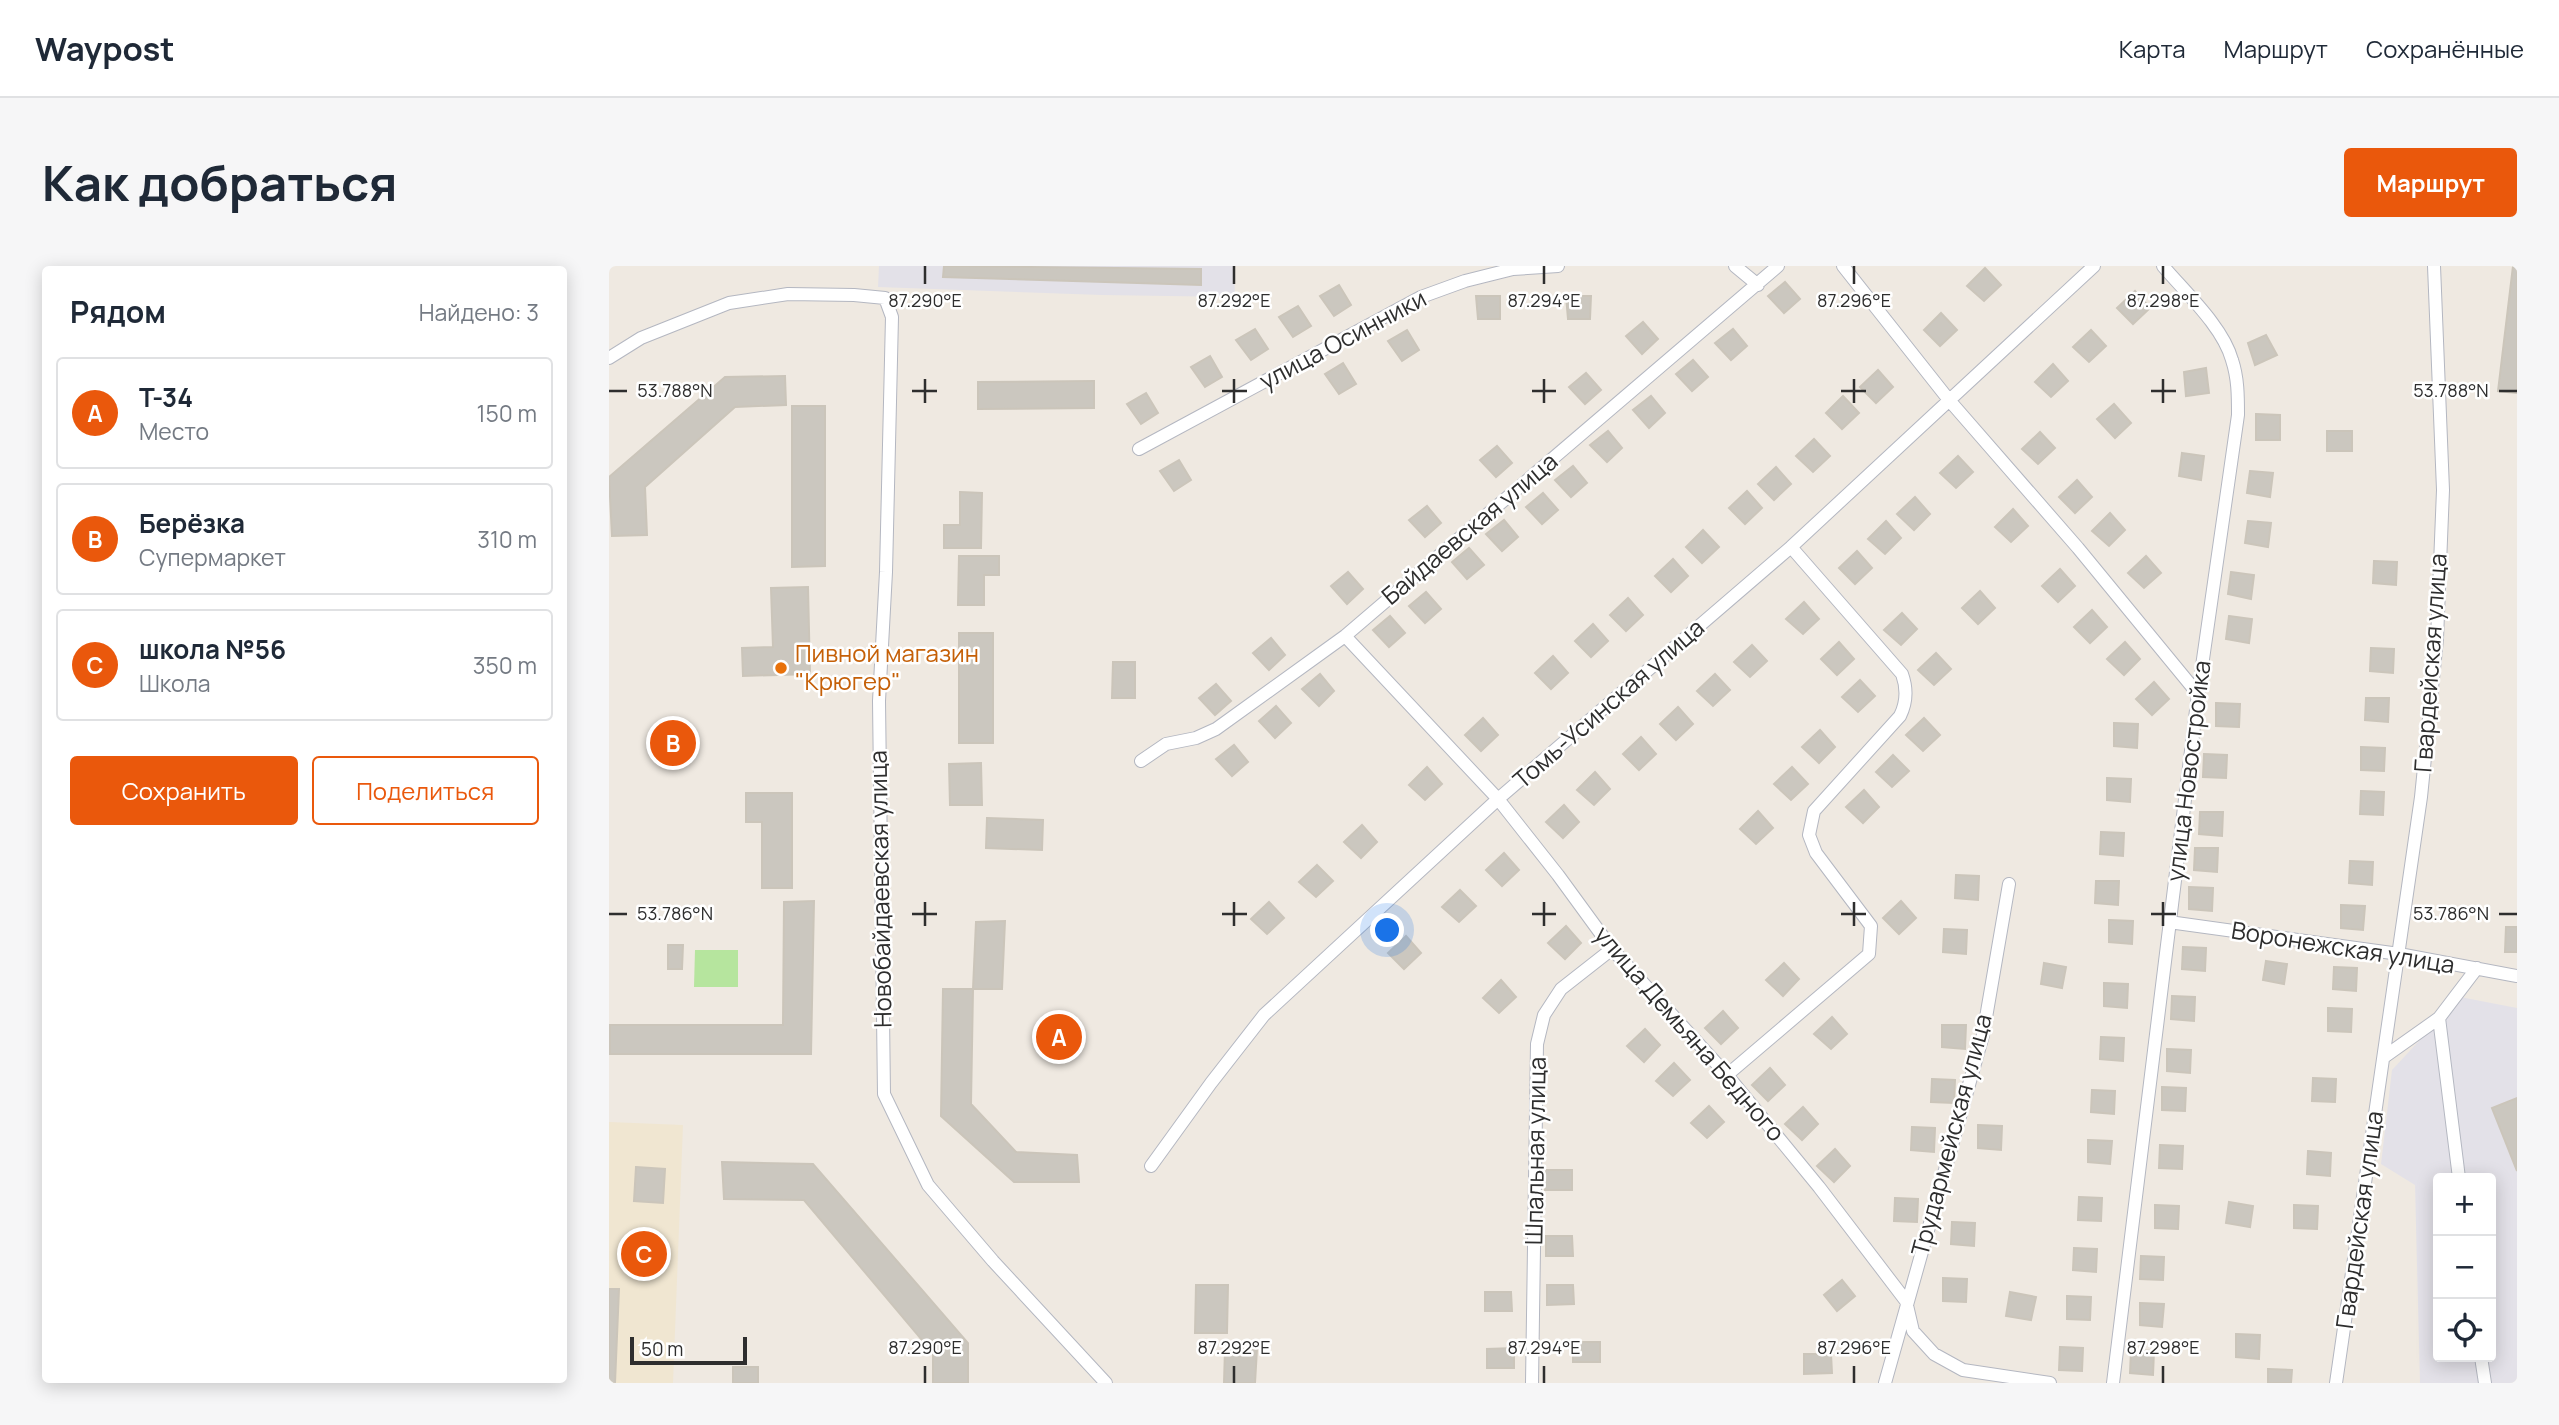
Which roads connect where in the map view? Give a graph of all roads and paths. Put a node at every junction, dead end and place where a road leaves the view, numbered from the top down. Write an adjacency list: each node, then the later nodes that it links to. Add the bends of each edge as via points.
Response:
1 (1558, 266): 8 (street, улица Осинники)
2 (1735, 266): 9 (street)
3 (1779, 266): 9 (street, Байдаевская улица)
4 (1843, 266): 11 (street)
5 (2094, 266): 11 (street, Томь-Усинская улица)
6 (2163, 266): 15 (street, улица Новостройка, via 2223,339 2232,357 2238,395)
7 (2434, 266): 21 (street, Гвардейская улица, via 2443,490 2437,639)
8 (1513, 267): 12 (street, улица Осинники, via 1421,297)
9 (1758, 285): 14 (street, Байдаевская улица)
10 (609, 358): 31 (street, Новобайдаевская улица, via 641,338 729,303 788,294 885,299 892,317 879,701 884,1094 928,1185)
11 (1949, 400): 13 (street, Томь-Усинская улица); 15 (street)
12 (1139, 449)
13 (1791, 547): 17 (street, Томь-Усинская улица); 26 (street, via 1902,674 1906,705 1814,811 1809,835 1816,853 1871,926 1869,954)
14 (1345, 636): 16 (street, Байдаевская улица, via 1216,729 1166,744); 17 (street, улица Демьяна Бедного)
15 (2198, 694): 19 (street, улица Новостройка)
16 (1141, 761)
17 (1498, 800): 20 (street, улица Демьяна Бедного); 27 (street, Томь-Усинская улица, via 1264,1015)
18 (2009, 884): 29 (street, Трудармейская улица, via 1983,1035)
19 (2169, 922): 21 (street, Воронежская улица); 35 (street, улица Новостройка)
20 (1612, 949): 26 (street, улица Демьяна Бедного); 32 (street, Шпальная улица, via 1560,989 1544,1015 1537,1044)
21 (2399, 954): 22 (street, Воронежская улица); 25 (street, Гвардейская улица)
22 (2477, 968): 23 (street, Воронежская улица); 24 (street)
23 (2517, 976)
24 (2439, 1018): 25 (street); 28 (street)
25 (2384, 1057): 36 (street, Гвардейская улица)
26 (1727, 1075): 29 (street, улица Демьяна Бедного)
27 (1151, 1166)
28 (2458, 1173)
29 (1906, 1301): 33 (street, Трудармейская улица); 34 (street, улица Демьяна Бедного, via 1913,1331 1934,1354 1963,1370)
30 (2482, 1362): 37 (street)
31 (1106, 1383)
32 (1532, 1383)
33 (1885, 1383)
34 (2050, 1383)
35 (2113, 1383)
36 (2336, 1383)
37 (2486, 1383)

